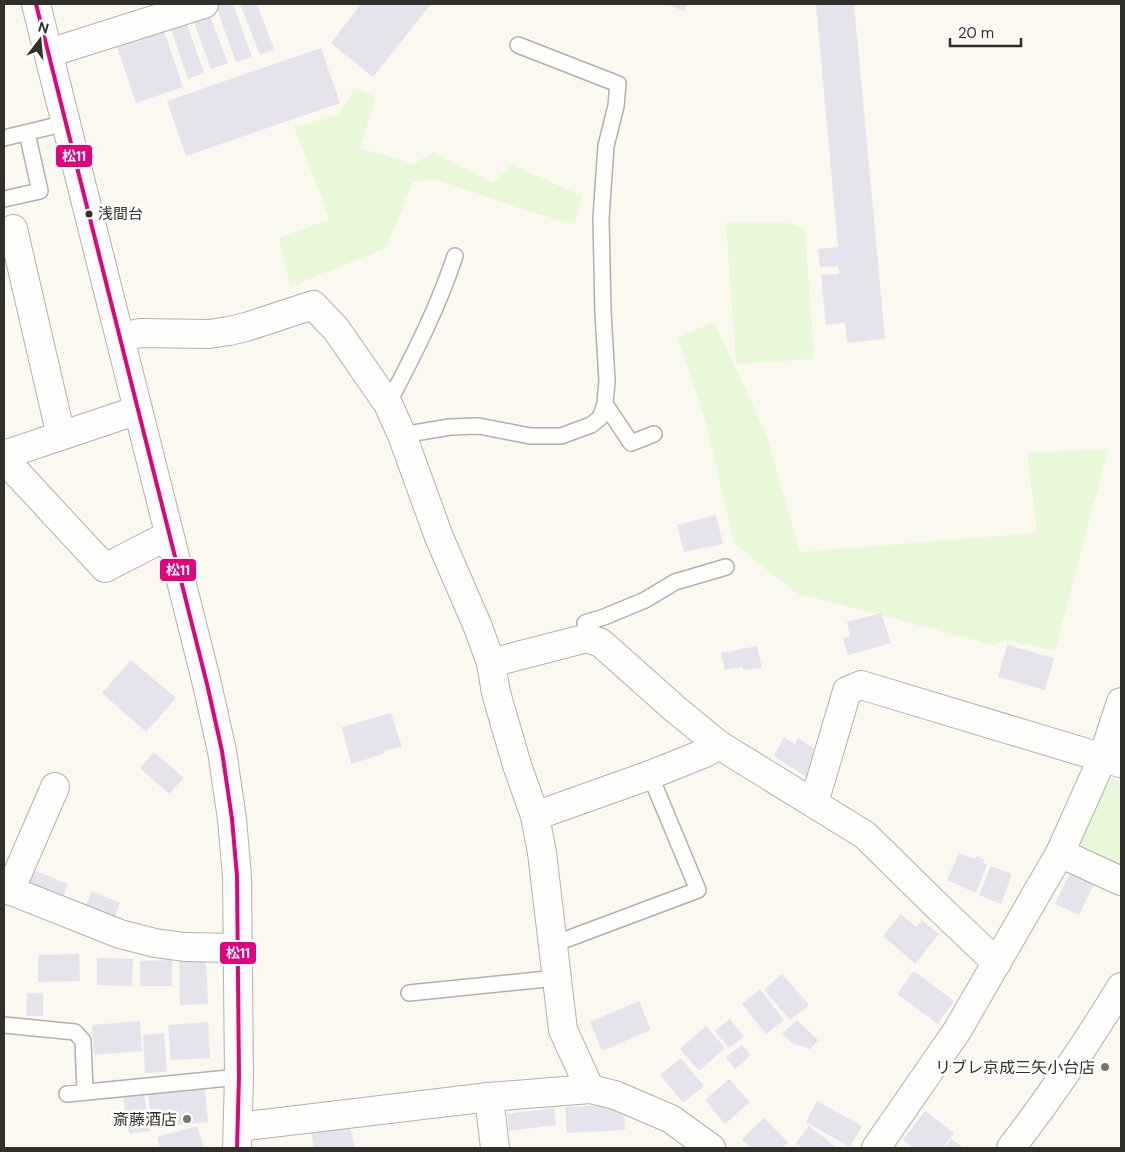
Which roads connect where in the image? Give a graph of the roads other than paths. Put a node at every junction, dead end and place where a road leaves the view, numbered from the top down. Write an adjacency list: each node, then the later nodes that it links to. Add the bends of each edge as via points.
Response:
1 (36, 4): 4 (street)
2 (204, 4): 4 (street)
3 (518, 45): 14 (lane, via 618,84 606,146 601,218)
4 (49, 53): 5 (street)
5 (66, 123): 6 (lane); 12 (street)
6 (27, 132): 7 (lane); 8 (lane, via 40,191)
7 (4, 138)
8 (4, 200)
9 (13, 229): 11 (street)
10 (455, 256): 13 (lane, via 418,347)
11 (13, 269): 18 (street)
12 (120, 337): 13 (street, via 140,333 209,334 229,331 314,305 336,329); 15 (street)
13 (388, 404): 17 (street)
14 (605, 404): 16 (lane, via 631,443); 17 (lane, via 600,418 591,425 561,436 530,436 479,426)
15 (138, 410): 18 (street); 20 (street)
16 (654, 434)
17 (402, 435): 23 (street, via 439,537)
18 (61, 436): 19 (street)
19 (4, 457): 20 (street, via 105,568)
20 (169, 535): 35 (street, via 222,751 237,876)
21 (726, 567): 22 (lane, via 675,582 645,600 586,623)
22 (587, 638): 23 (street); 25 (street, via 601,643)
23 (491, 663): 30 (street, via 517,765)
24 (1121, 702): 26 (street)
25 (720, 746): 27 (street); 29 (street)
26 (1112, 760): 29 (street, via 861,684 847,691); 31 (street)
27 (650, 775): 30 (street); 34 (lane, via 698,890)
28 (55, 787): 33 (street)
29 (814, 803): 36 (street, via 864,834)
30 (535, 816): 34 (street)
31 (1060, 853): 32 (street); 36 (street)
32 (1121, 881)
33 (7, 890): 35 (street, via 120,934 155,944)
34 (554, 944): 37 (street)
35 (238, 948): 41 (street)
36 (997, 963): 49 (street, via 957,1032)
37 (557, 978): 39 (lane); 42 (street, via 563,1030)
38 (1121, 987): 50 (street, via 1041,1110)
39 (409, 993)
40 (4, 1025): 43 (lane, via 75,1032 83,1041)
41 (239, 1077): 43 (lane); 46 (street)
42 (590, 1089): 45 (street); 48 (street, via 615,1095 672,1119)
43 (85, 1092): 44 (lane)
44 (67, 1094)
45 (489, 1097): 46 (street); 47 (street)
46 (238, 1138)
47 (495, 1148)
48 (711, 1148)
49 (876, 1148)
50 (1011, 1148)

